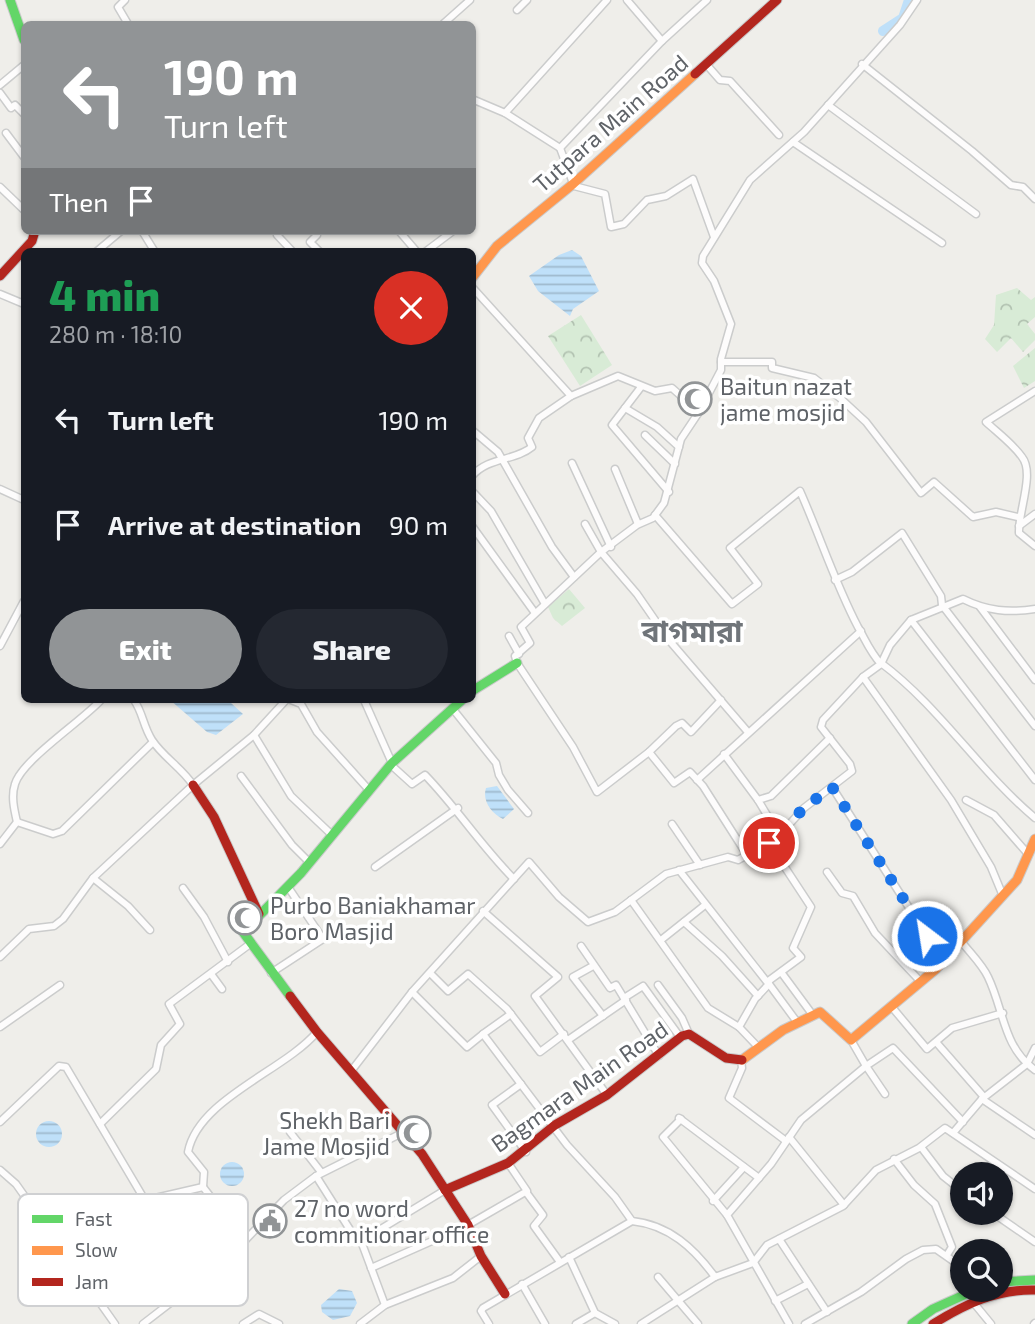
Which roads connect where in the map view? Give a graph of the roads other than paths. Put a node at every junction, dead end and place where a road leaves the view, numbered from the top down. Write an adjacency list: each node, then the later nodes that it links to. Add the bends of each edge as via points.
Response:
1 (10, 0): 13 (main road)
2 (125, 0): 11 (street, via 118,7)
3 (470, 0): 12 (street)
4 (527, 0): 10 (street)
5 (607, 0): 23 (street)
6 (627, 0): 14 (street)
7 (707, 0): 14 (street)
8 (777, 0): 15 (main road, Tutpara Main Road)
9 (917, 0): 16 (street)
10 (517, 10)
11 (126, 21)
12 (446, 21)
13 (21, 36)
14 (662, 41): 27 (street)
15 (706, 64): 25 (street, via 720,80 730,81); 29 (main road, Tutpara Main Road)
16 (862, 64): 21 (street); 31 (street, via 1011,185 1023,187)
17 (21, 68): 18 (street)
18 (0, 85)
19 (0, 93): 22 (street, via 11,108 15,105)
20 (476, 101): 23 (street)
21 (828, 105): 26 (street); 33 (street)
22 (21, 111)
23 (505, 113): 27 (street)
24 (6, 133): 28 (street)
25 (779, 135)
26 (793, 142): 38 (street, via 750,180); 39 (street)
27 (560, 148): 29 (street)
28 (21, 154)
29 (573, 185): 38 (street, via 605,194 611,227 624,224 647,200 666,197 693,179); 45 (main road, Tutpara Main Road, via 497,246)
30 (0, 187): 32 (street)
31 (1035, 198)
32 (21, 207)
33 (976, 214)
34 (116, 235): 40 (street)
35 (277, 235): 41 (street)
36 (317, 235): 42 (street, via 310,242)
37 (448, 235): 43 (street)
38 (715, 237): 50 (street, via 702,263 731,324)
39 (942, 243)
40 (101, 248)
41 (289, 248)
42 (316, 248)
43 (430, 248)
44 (21, 252): 46 (main road)
45 (476, 273)
46 (0, 275)
47 (476, 291): 53 (street)
48 (0, 294): 49 (street)
49 (21, 303)
50 (721, 362): 55 (street); 71 (street, via 772,362 772,368 814,378 866,422 921,494 934,482 972,517 996,512)
51 (641, 387): 53 (street, via 618,376); 54 (street); 55 (street, via 655,391 672,388)
52 (1035, 391): 63 (street, via 986,422)
53 (571, 396): 59 (street, via 539,418 530,431 532,447)
54 (625, 408): 58 (street); 66 (street, via 612,425)
55 (699, 412): 58 (street)
56 (476, 434): 59 (street)
57 (645, 435): 61 (street)
58 (679, 447): 61 (street)
59 (501, 459): 64 (street); 79 (street)
60 (572, 463): 77 (street)
61 (675, 464): 66 (street)
62 (615, 469): 73 (street)
63 (1031, 471): 71 (street)
64 (476, 472)
65 (0, 490): 68 (street)
66 (669, 492): 70 (street)
67 (476, 495): 81 (street, via 491,511)
68 (21, 499)
69 (1035, 514): 74 (street)
70 (655, 515): 73 (street); 80 (street, via 732,604 758,584 730,548 800,491)
71 (1018, 517): 74 (street)
72 (586, 524): 78 (street)
73 (638, 524): 77 (street)
74 (1019, 526): 76 (street, via 1020,533)
75 (476, 532): 86 (street)
76 (1035, 546)
77 (611, 547): 78 (street)
78 (601, 552): 79 (street); 96 (street)
79 (574, 577): 81 (street)
80 (835, 580): 82 (street, via 902,533); 88 (street)
81 (545, 604): 86 (street)
82 (942, 605): 84 (street, via 963,599); 87 (street); 104 (street)
83 (21, 607): 90 (street)
84 (980, 607): 85 (street, via 1012,612); 94 (street)
85 (1035, 609)
86 (535, 613): 91 (street, via 521,627 530,643)
87 (911, 620): 92 (street); 113 (street)
88 (861, 631): 92 (street, via 870,653); 105 (street)
89 (509, 636): 91 (street)
90 (0, 646)
91 (518, 658): 95 (main road); 109 (street, via 597,792)
92 (881, 664): 93 (street); 122 (street, via 912,686 974,758)
93 (863, 677): 107 (street, via 823,720 821,727); 141 (street, via 951,800)
94 (1035, 680)
95 (476, 688)
96 (721, 700): 105 (street); 109 (street, via 691,733 682,723)
97 (98, 703): 123 (street, via 37,756 16,781 13,803)
98 (136, 703): 108 (street)
99 (285, 703): 106 (street)
100 (298, 703): 117 (street)
101 (365, 703): 111 (street)
102 (458, 703): 103 (main road)
103 (452, 708): 111 (main road); 121 (street)
104 (1035, 726)
105 (747, 731): 110 (street)
106 (254, 735): 115 (street); 125 (street, via 291,796)
107 (830, 738): 116 (street, via 852,771); 118 (street, via 771,796)
108 (153, 742): 115 (street); 123 (street, via 62,831 53,834)
109 (649, 752): 114 (street, via 674,783 690,772)
110 (724, 754): 114 (street); 118 (street)
111 (391, 764): 117 (main road); 120 (street, via 412,784 425,775)
112 (241, 776): 132 (street)
113 (1035, 779)
114 (697, 780): 131 (street)
115 (193, 785): 137 (street); 145 (main road, via 214,817)
116 (832, 787): 126 (street); 153 (street)
117 (369, 790): 125 (main road)
118 (758, 800): 126 (street)
119 (966, 800): 130 (street, via 994,815)
120 (458, 808): 134 (street); 138 (street, via 489,855)
121 (528, 813)
122 (1035, 818)
123 (17, 821): 129 (street)
124 (672, 824): 133 (street)
125 (332, 835): 132 (main road)
126 (779, 835): 128 (street)
127 (1035, 839): 130 (main road)
128 (769, 843): 131 (street); 156 (street, via 811,907 793,948 801,957)
129 (0, 844)
130 (1028, 854): 141 (main road, via 1017,880)
131 (747, 855): 133 (street)
132 (309, 862): 139 (main road)
133 (700, 864): 135 (street)
134 (375, 867)
135 (679, 870): 142 (street); 143 (street)
136 (827, 872): 160 (street, via 842,893 853,896 875,933)
137 (93, 878): 147 (street); 152 (street, via 63,919 54,926 29,929)
138 (514, 879): 142 (street, via 529,862 588,922); 144 (street)
139 (288, 887): 145 (main road); 157 (street, via 323,939)
140 (183, 888): 154 (street)
141 (1003, 896): 149 (main road)
142 (631, 900): 148 (street)
143 (705, 905): 146 (street); 161 (street)
144 (483, 911): 158 (street); 179 (street, via 558,977 535,996)
145 (259, 914): 150 (main road, via 243,932)
146 (684, 922): 148 (street); 166 (street)
147 (150, 930)
148 (661, 940): 175 (street, via 708,1008)
149 (961, 942): 153 (main road); 169 (street, via 987,974)
150 (250, 944): 154 (street); 157 (main road)
151 (581, 946): 155 (street)
152 (0, 957)
153 (943, 961): 160 (main road)
154 (228, 962): 159 (street)
155 (593, 966): 167 (street); 172 (street, via 573,977)
156 (781, 972): 161 (street); 171 (street)
157 (271, 973): 176 (main road)
158 (430, 973): 165 (street); 170 (street, via 448,991 468,974)
159 (211, 974): 164 (street); 197 (street, via 169,1004 180,1024 161,1045 156,1069)
160 (920, 981): 168 (main road)
161 (768, 983): 166 (street); 173 (street)
162 (60, 985): 174 (street)
163 (658, 985): 178 (street, via 682,1018)
164 (222, 989)
165 (412, 992): 177 (street, via 467,1047); 188 (street)
166 (758, 996): 175 (street)
167 (625, 999): 172 (street); 178 (street, via 643,986); 184 (street)
168 (891, 1006): 180 (main road); 181 (street, via 927,1049)
169 (1003, 1013): 181 (street, via 952,1028); 186 (street, via 1006,1035)
170 (511, 1014): 177 (street); 179 (street, via 540,1052)
171 (813, 1014): 173 (main road); 180 (main road, via 829,1017)
172 (603, 1016): 179 (street)
173 (797, 1022): 182 (main road)
174 (0, 1027)
175 (739, 1027): 182 (street)
176 (317, 1032): 188 (main road); 213 (street, via 303,1048 213,1111 191,1138 188,1152 204,1172)
177 (484, 1034): 190 (street)
178 (684, 1035): 184 (main road, Bagmara Main Road); 185 (main road, Bagmara Main Road, via 733,1061)
179 (566, 1037): 192 (street)
180 (851, 1040): 187 (street)
181 (936, 1042): 193 (street)
182 (758, 1047): 185 (main road)
183 (1035, 1048): 186 (street)
184 (659, 1055): 192 (main road, Bagmara Main Road)
185 (741, 1060): 203 (street, via 729,1098)
186 (1027, 1064): 189 (street); 193 (street)
187 (866, 1066): 191 (street); 196 (street, via 893,1048); 203 (street, via 802,1120)
188 (352, 1070): 200 (main road)
189 (1035, 1070)
190 (521, 1084): 198 (street); 205 (street, via 492,1105)
191 (885, 1094)
192 (607, 1096): 198 (main road, Bagmara Main Road)
193 (983, 1098): 196 (street); 202 (street)
194 (0, 1108): 195 (street)
195 (2, 1119): 197 (street, via 62,1066)
196 (963, 1122): 201 (street)
197 (100, 1124): 218 (street)
198 (555, 1125): 205 (main road, Bagmara Main Road); 224 (street)
199 (290, 1132): 210 (street)
200 (405, 1132): 210 (street); 215 (main road)
201 (953, 1133): 204 (street, via 945,1128); 214 (street)
202 (1035, 1135)
203 (787, 1140): 211 (street); 222 (street)
204 (921, 1147): 206 (street); 212 (street)
205 (526, 1152): 207 (main road, Bagmara Main Road)
206 (894, 1159): 222 (street, via 876,1170); 231 (street, via 935,1204 952,1247)
207 (508, 1163): 215 (main road, Bagmara Main Road); 216 (street)
208 (744, 1167): 211 (street); 221 (street); 221 (street, via 680,1118 663,1137)
209 (0, 1170): 217 (street)
210 (319, 1174): 227 (street, via 284,1200); 229 (street)
211 (759, 1178): 223 (street)
212 (950, 1182)
213 (203, 1187): 219 (street); 220 (street)
214 (1035, 1189)
215 (445, 1190): 226 (main road); 229 (street)
216 (526, 1192): 226 (street); 235 (street, via 544,1215 534,1226)
217 (23, 1194)
218 (141, 1194)
219 (173, 1194)
220 (208, 1194)
221 (713, 1200): 223 (street)
222 (844, 1205): 228 (street)
223 (727, 1215): 236 (street)
224 (632, 1221): 233 (street); 239 (street, via 653,1223 668,1231 695,1251)
225 (1010, 1225): 230 (street)
226 (468, 1226): 232 (main road); 237 (street)
227 (248, 1238)
228 (779, 1239): 236 (street, via 767,1245); 243 (street)
229 (361, 1241): 237 (street)
230 (1035, 1242)
231 (947, 1255): 234 (street); 255 (street, via 936,1249 923,1250)
232 (481, 1256): 246 (main road); 251 (street, via 453,1278)
233 (569, 1257): 235 (street); 254 (street)
234 (950, 1259)
235 (560, 1262): 242 (street)
236 (753, 1264): 239 (street); 248 (street)
237 (371, 1268): 251 (street)
238 (658, 1277): 249 (street)
239 (715, 1277): 249 (street)
240 (1034, 1278): 241 (main road)
241 (1013, 1281)
242 (522, 1284): 246 (street); 263 (street)
243 (808, 1284): 248 (street); 255 (street)
244 (1013, 1290): 245 (main road)
245 (1035, 1290)
246 (505, 1294): 262 (street, via 481,1311)
247 (950, 1300): 269 (main road)
248 (775, 1301): 256 (street)
249 (677, 1302): 266 (street); 267 (street)
250 (973, 1302): 270 (main road); 271 (street)
251 (384, 1305): 261 (street)
252 (102, 1306): 257 (street)
253 (167, 1306): 258 (street)
254 (595, 1312): 264 (street); 265 (street)
255 (827, 1312): 268 (street)
256 (785, 1323)
257 (115, 1324)
258 (143, 1324)
259 (243, 1324): 260 (street, via 260,1314)
260 (279, 1324)
261 (360, 1324)
262 (489, 1324)
263 (545, 1324)
264 (576, 1324)
265 (615, 1324)
266 (641, 1324)
267 (698, 1324)
268 (805, 1324)
269 (912, 1324)
270 (933, 1324)
271 (991, 1324)

